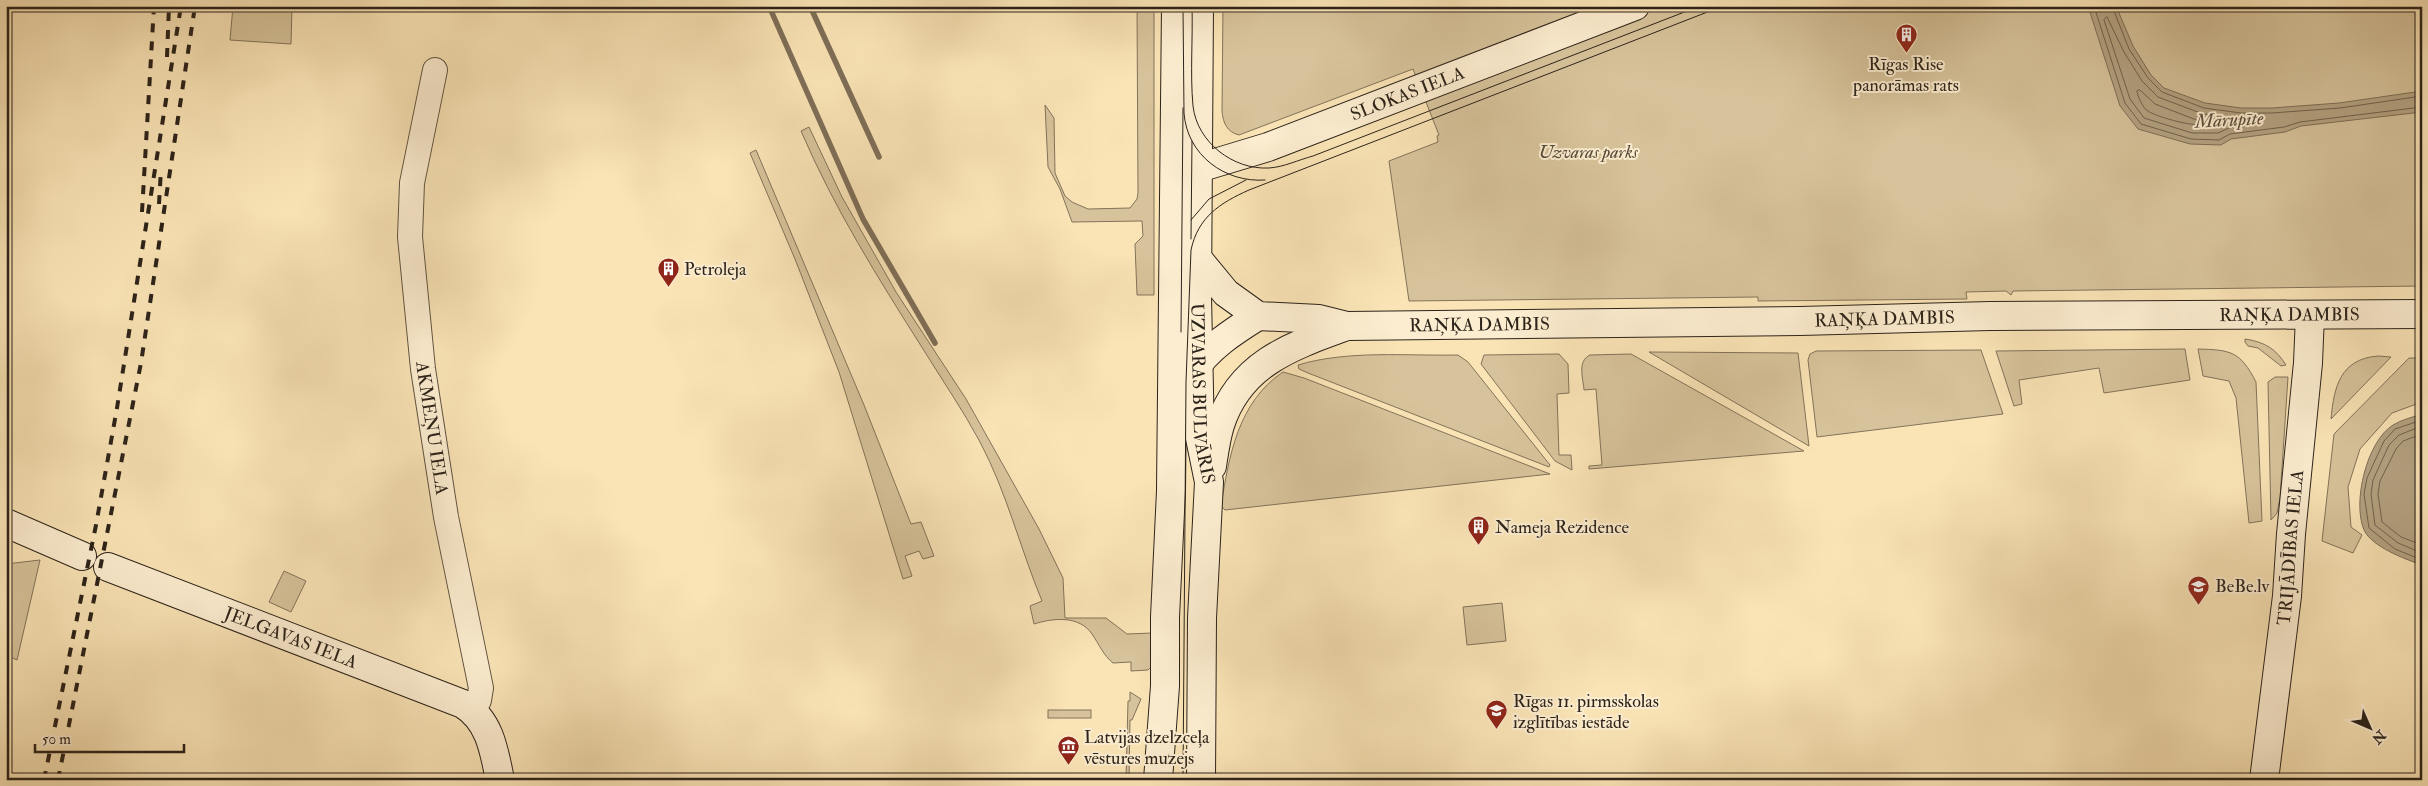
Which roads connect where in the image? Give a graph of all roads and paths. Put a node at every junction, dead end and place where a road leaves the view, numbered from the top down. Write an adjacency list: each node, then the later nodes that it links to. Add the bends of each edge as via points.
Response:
1 (1176, 6): 5 (main road, UZVARAS BULVĀRIS)
2 (1199, 6): 5 (main road, UZVARAS BULVĀRIS)
3 (1635, 6): 5 (main road, SLOKAS IELA, via 1285,141)
4 (435, 70): 17 (street, AKMEŅU IELA, via 412,183 410,237 423,369 444,508 481,688)
5 (1187, 171): 6 (main road, UZVARAS BULVĀRIS); 12 (main road, UZVARAS BULVĀRIS)
6 (1198, 259): 9 (main road, via 1226,293); 11 (main road, UZVARAS BULVĀRIS)
7 (2422, 314): 8 (main road, RAŅĶA DAMBIS)
8 (2310, 315): 10 (main road, RAŅĶA DAMBIS, via 2000,316); 21 (main road, TRIJĀDĪBAS IELA, via 2287,596)
9 (1258, 316): 10 (main road, RAŅĶA DAMBIS, via 1319,319); 11 (main road, via 1232,332)
10 (1347, 326): 13 (main road, RAŅĶA DAMBIS, via 1297,345 1266,361 1248,376 1231,398 1220,425)
11 (1198, 363): 12 (main road); 13 (main road, UZVARAS BULVĀRIS, via 1200,438)
12 (1173, 402): 19 (main road, UZVARAS BULVĀRIS, via 1165,686)
13 (1209, 482): 20 (main road, UZVARAS BULVĀRIS, via 1202,618)
14 (6, 523): 15 (main road)
15 (82, 556)
16 (108, 567): 17 (main road, JELGAVAS IELA)
17 (474, 711): 18 (main road, via 492,740)
18 (500, 780)
19 (1158, 780)
20 (1201, 780)
21 (2264, 780)

